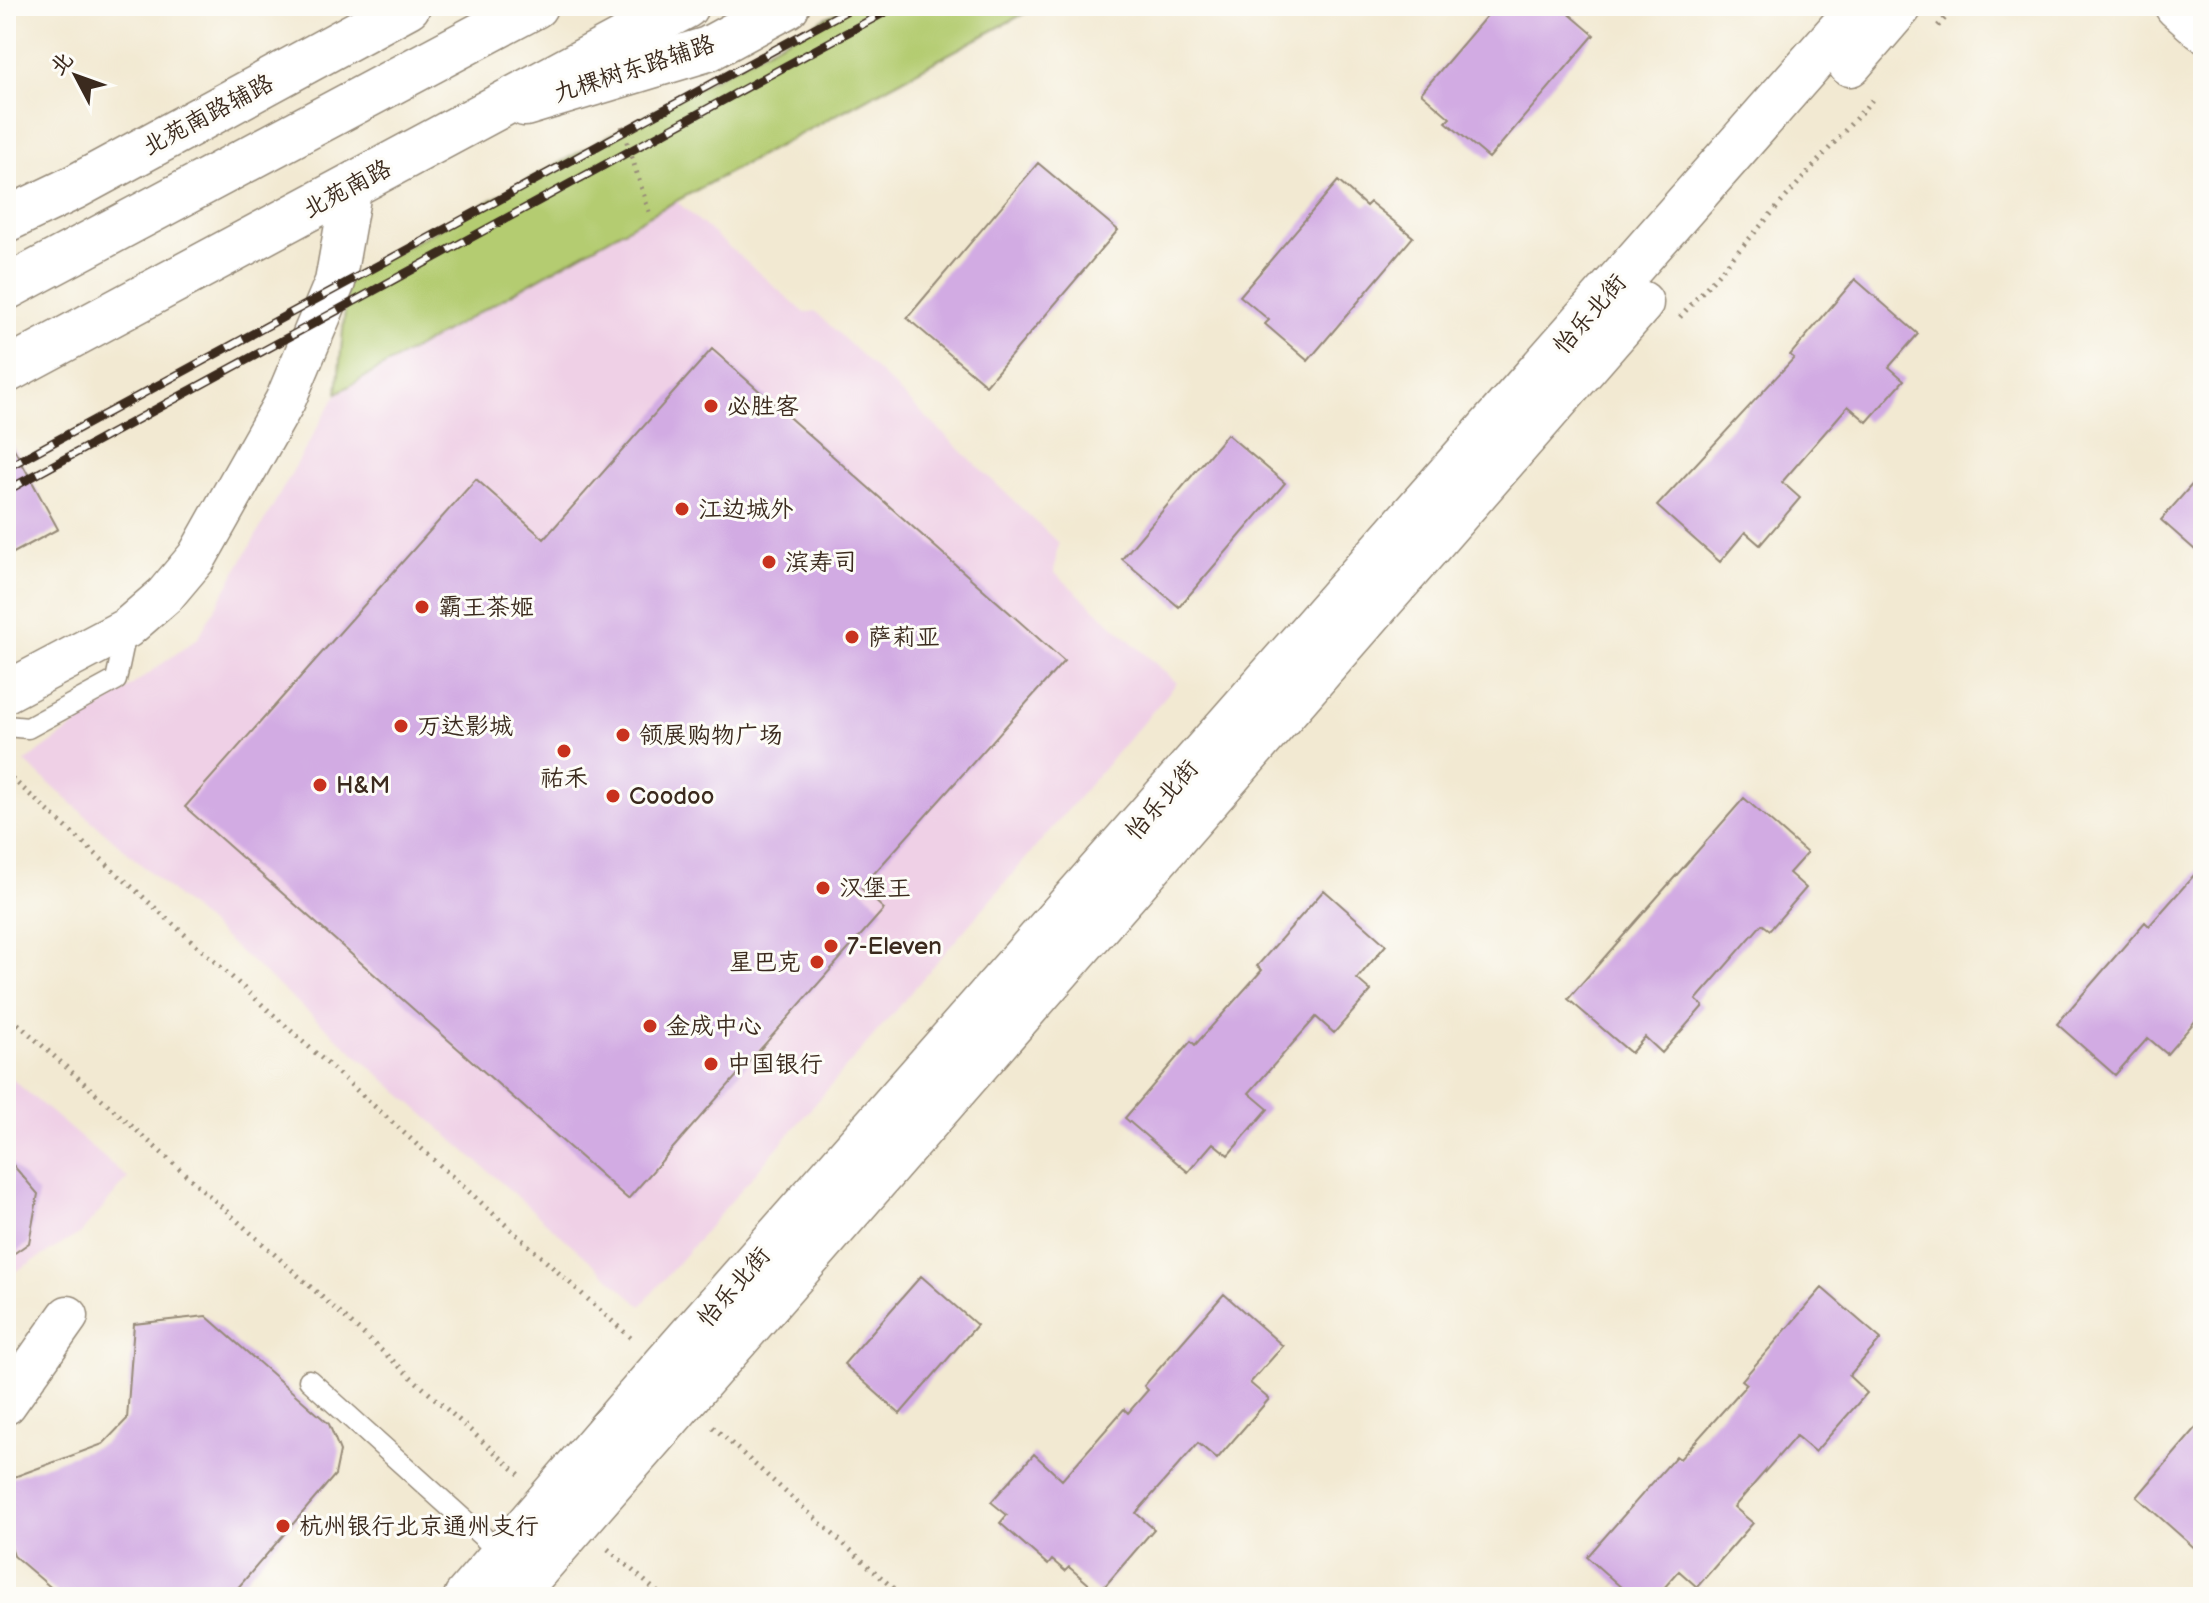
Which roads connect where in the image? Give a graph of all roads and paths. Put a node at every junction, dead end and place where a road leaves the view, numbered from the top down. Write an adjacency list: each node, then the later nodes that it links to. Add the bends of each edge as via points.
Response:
1 (408, 6): 13 (main road, 北苑南路辅路)
2 (535, 6): 14 (main road)
3 (686, 6): 9 (main road, 北苑南路)
4 (787, 6): 9 (main road, 九棵树东路辅路, via 708,49)
5 (1861, 6): 23 (main road, 怡乐北街)
6 (1900, 6): 23 (main road, 怡乐北街)
7 (2177, 6): 8 (main road)
8 (2203, 29)
9 (477, 119): 11 (main road, 北苑南路)
10 (622, 126): 12 (path)
11 (352, 186): 15 (main road, 北苑南路); 16 (street, via 335,282 285,401 197,557)
12 (650, 215)
13 (6, 220)
14 (6, 288)
15 (6, 371)
16 (127, 628): 17 (street); 18 (lane, via 116,680 28,728)
17 (6, 692)
18 (6, 726)
19 (6, 773): 23 (path)
20 (6, 1013): 25 (path)
21 (68, 1316): 24 (street)
22 (309, 1380): 26 (lane)
23 (674, 1383): 25 (main road, 怡乐北街); 30 (path)
24 (6, 1404)
25 (564, 1511): 26 (main road, 怡乐北街); 28 (main road, 怡乐北街); 29 (path)
26 (503, 1555): 27 (main road, 怡乐北街)
27 (466, 1597)
28 (512, 1597)
29 (663, 1597)
30 (903, 1597)

